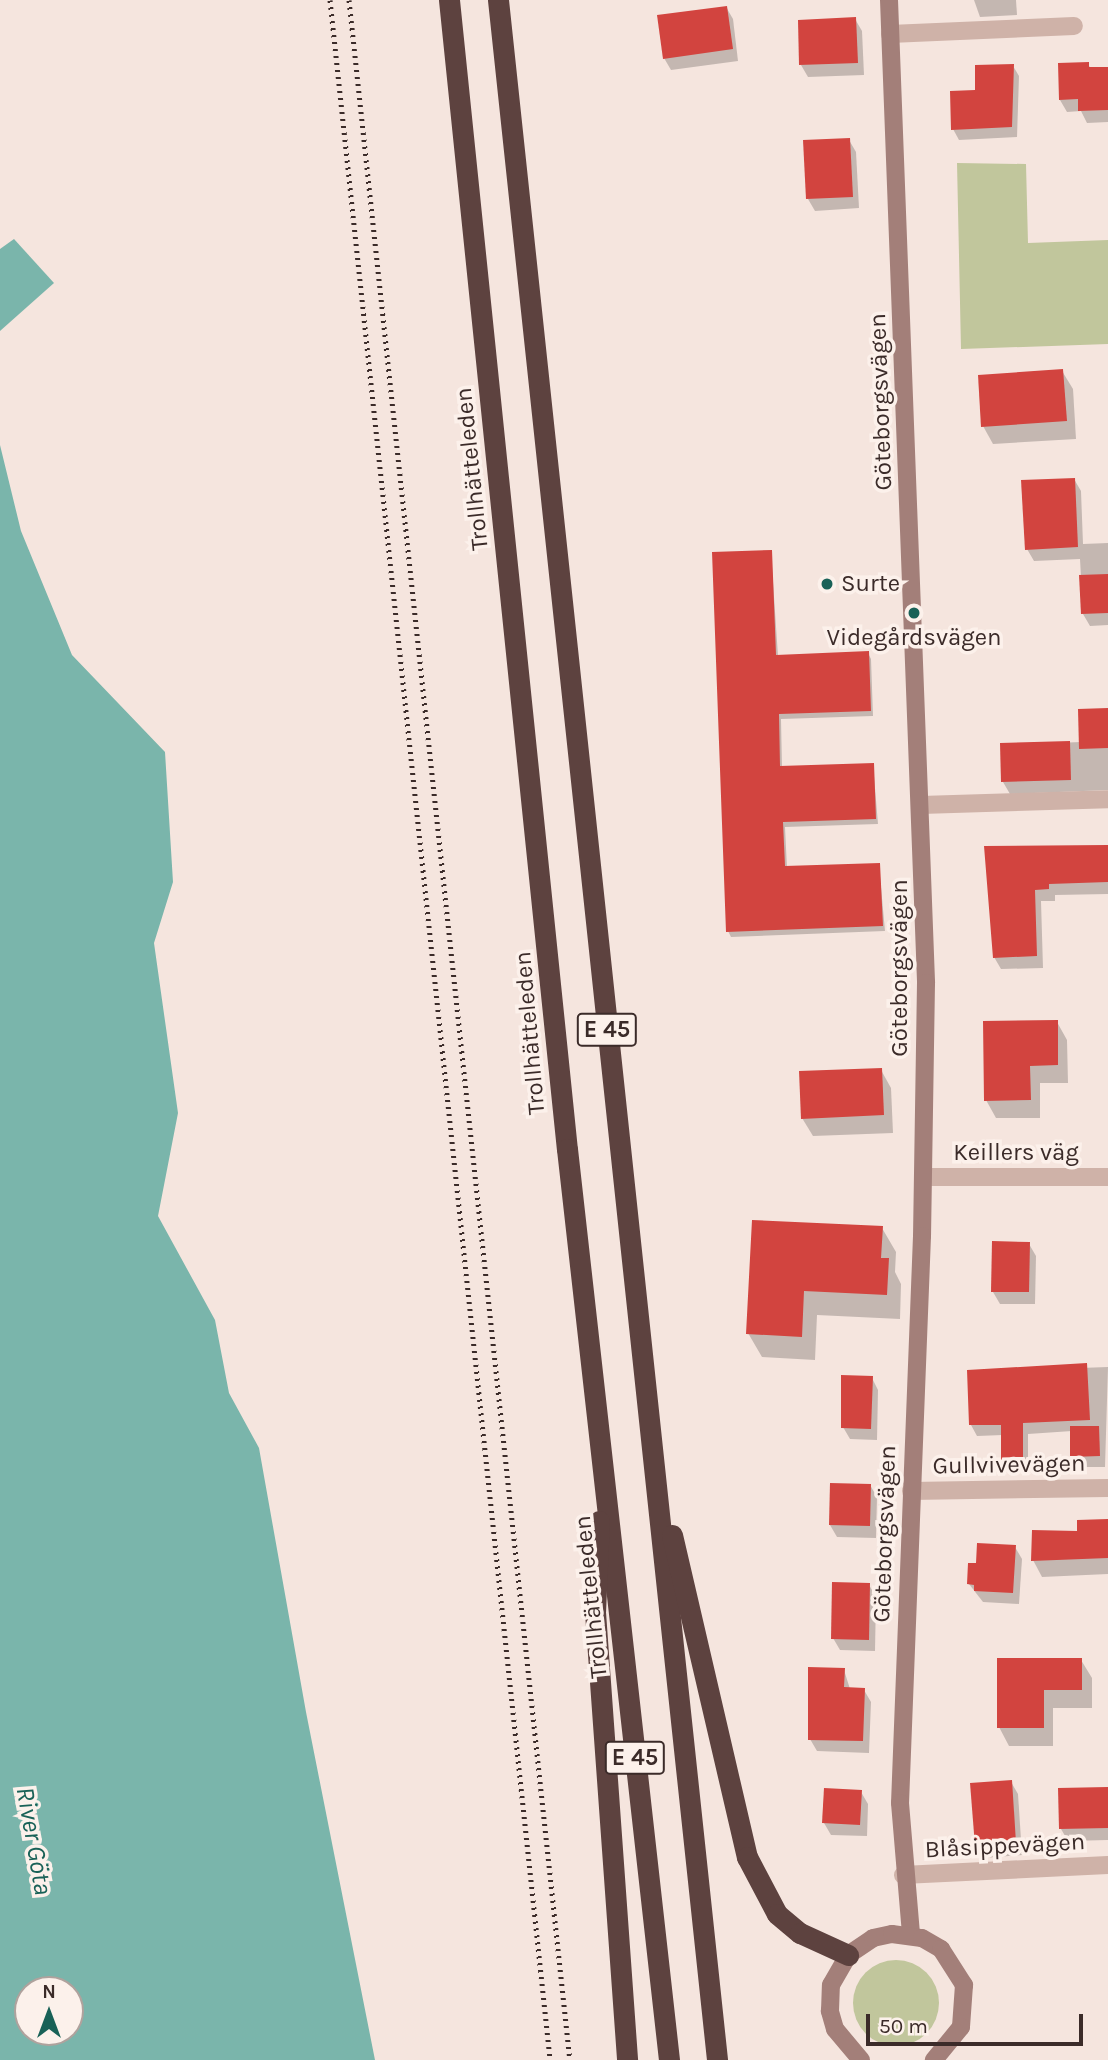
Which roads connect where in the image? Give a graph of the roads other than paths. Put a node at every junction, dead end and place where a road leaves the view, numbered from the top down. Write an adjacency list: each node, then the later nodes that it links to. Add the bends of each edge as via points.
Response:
1 (449, 0): 11 (highway, Trollhätteleden / E 45)
2 (498, 0): 10 (highway, E 45)
3 (889, 0): 5 (street, Göteborgsvägen)
4 (1074, 26): 5 (street)
5 (890, 34): 7 (street, Göteborgsvägen)
6 (1108, 799): 7 (street)
7 (921, 805): 8 (street, Göteborgsvägen)
8 (923, 1177): 9 (street, Keillers väg); 13 (street, Göteborgsvägen)
9 (1108, 1177)
10 (652, 1454): 17 (highway, via 747,1857 778,1914 800,1933); 21 (highway, E 45)
11 (602, 1456): 19 (highway, via 594,1612); 20 (highway, Trollhätteleden / E 45)
12 (1108, 1488): 13 (street, Gullvivevägen)
13 (911, 1491): 15 (street, Göteborgsvägen, via 900,1803)
14 (1108, 1865): 15 (street, Blåsippevägen)
15 (903, 1875): 16 (street, Göteborgsvägen)
16 (911, 1935): 17 (street, via 882,1935); 18 (street, via 941,1949 964,1985 961,2027)
17 (848, 1955): 22 (street, via 834,1977 830,2011 838,2036)
18 (941, 2058)
19 (627, 2060)
20 (669, 2060)
21 (717, 2060)
22 (861, 2060)

